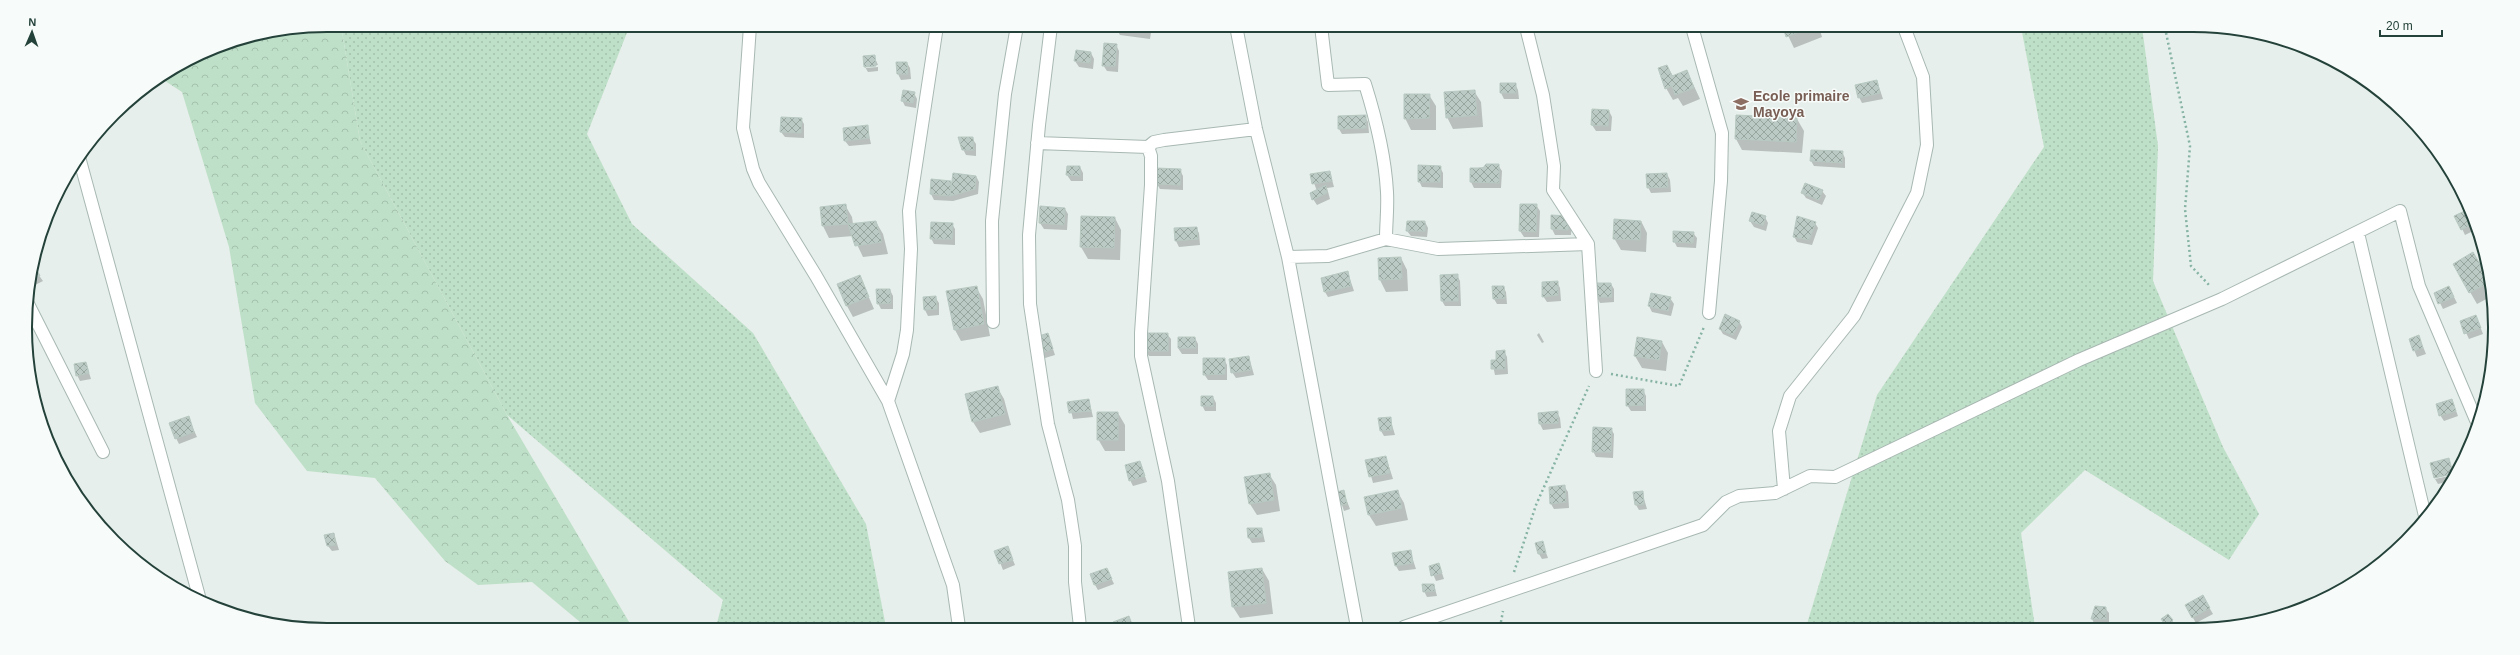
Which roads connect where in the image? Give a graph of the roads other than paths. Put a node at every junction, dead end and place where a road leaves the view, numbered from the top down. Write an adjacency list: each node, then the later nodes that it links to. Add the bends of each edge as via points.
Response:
1 (750, 32): 22 (street, via 743,128 753,169 759,184)
2 (936, 32): 22 (street, via 909,211 911,249 907,330 903,354)
3 (1016, 32): 20 (street, via 1005,94 992,221)
4 (1050, 32): 11 (street)
5 (1237, 32): 10 (street)
6 (1322, 32): 15 (street, via 1328,86 1365,84 1383,152)
7 (1527, 32): 16 (street, via 1543,95 1554,166 1554,190)
8 (1693, 32): 19 (street, via 1722,133 1721,181)
9 (1906, 32): 25 (street, via 1923,77 1927,146 1917,193 1854,316 1790,396 1779,431)
10 (1256, 129): 12 (street, via 1164,140 1154,142); 17 (street)
11 (1037, 143): 12 (street); 29 (street, via 1029,235 1030,304 1048,424 1068,500 1075,546 1075,589)
12 (1148, 147): 30 (street, via 1151,156 1151,185 1141,356 1168,482)
13 (81, 165): 27 (street)
14 (2358, 233): 23 (street, via 2400,211 2419,286); 25 (street, via 2222,299 2079,360 1836,478 1810,476); 26 (street)
15 (1386, 239): 16 (street, via 1438,249); 17 (street, via 1328,256)
16 (1588, 244): 21 (street)
17 (1288, 257): 31 (street)
18 (33, 313): 24 (street)
19 (1709, 313)
20 (993, 322)
21 (1596, 371)
22 (888, 401): 28 (street, via 952,579)
23 (2474, 416)
24 (104, 452)
25 (1784, 488): 32 (street, via 1775,493 1739,496 1726,502 1703,525)
26 (2424, 511)
27 (198, 594)
28 (958, 623)
29 (1079, 623)
30 (1188, 623)
31 (1356, 623)
32 (1416, 623)

